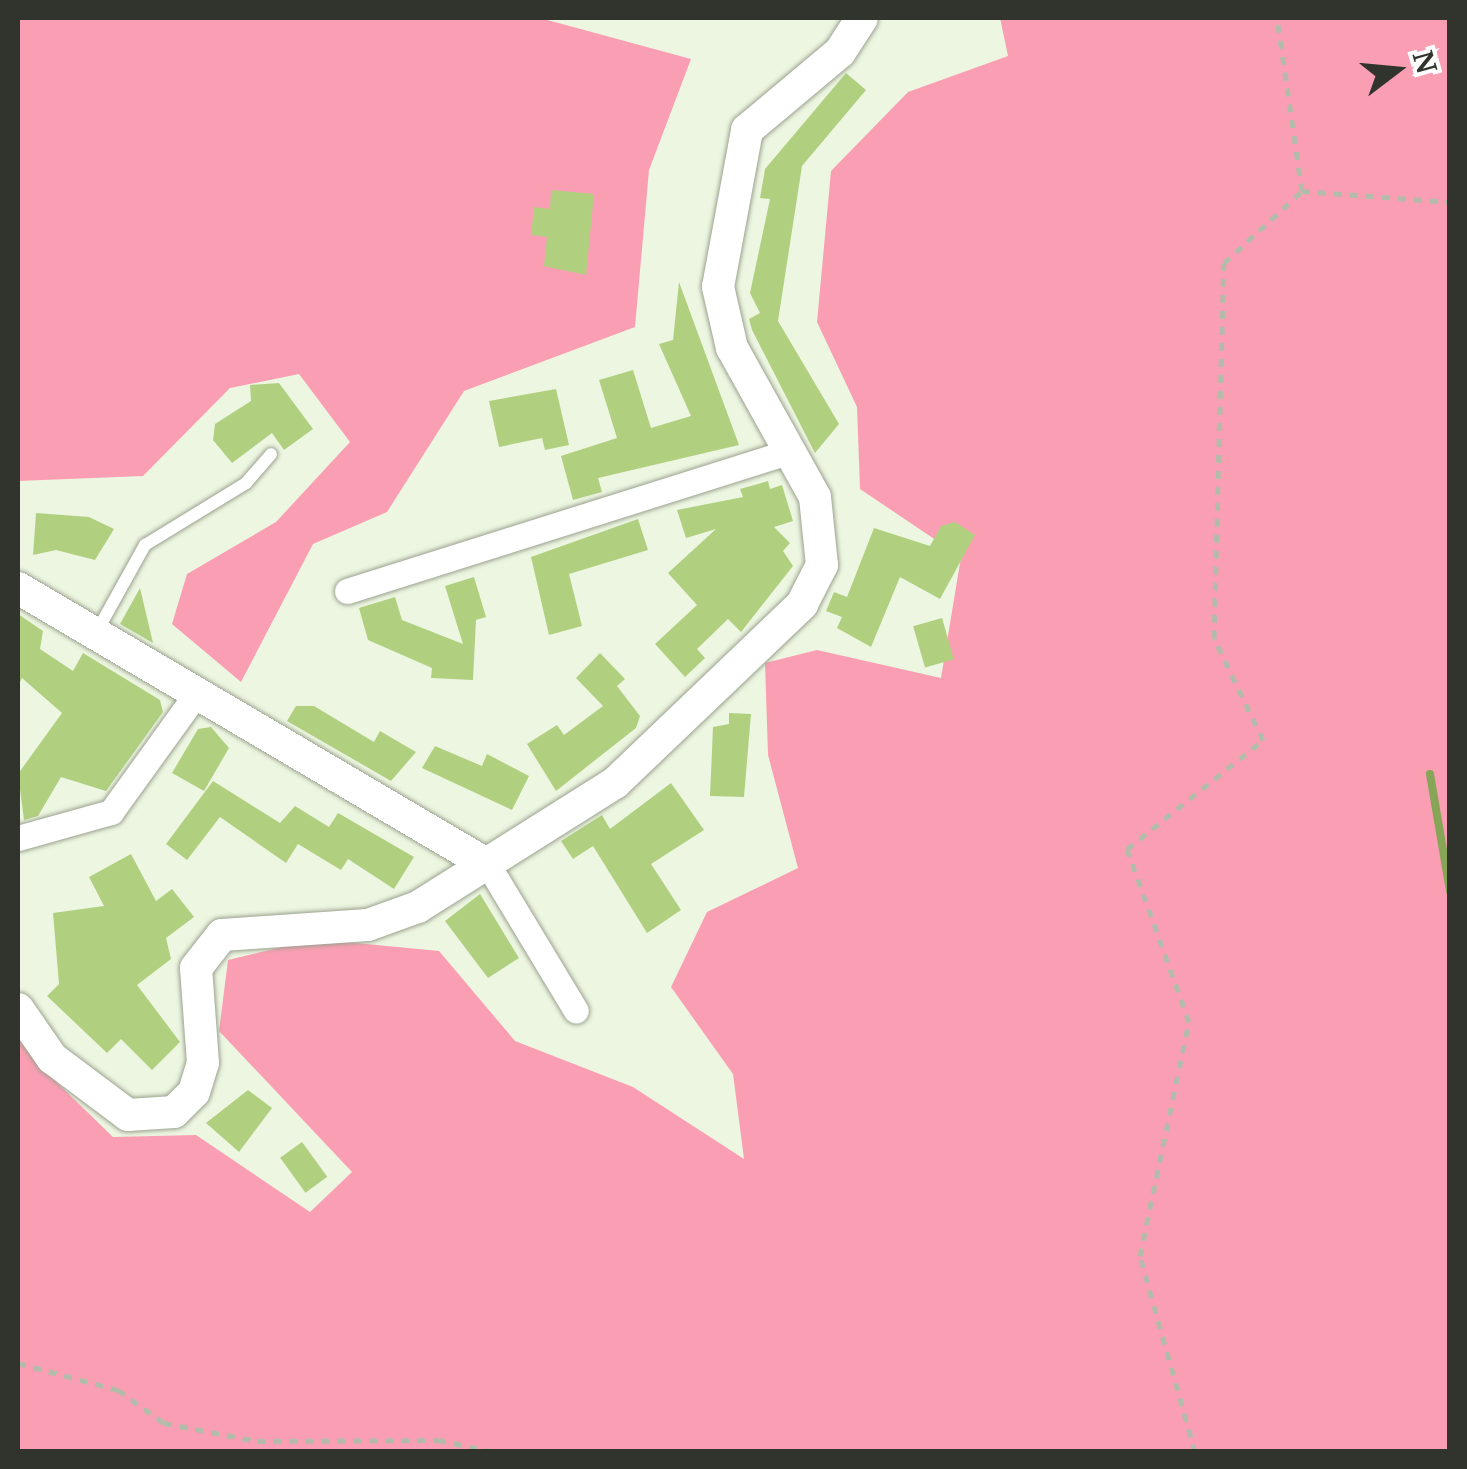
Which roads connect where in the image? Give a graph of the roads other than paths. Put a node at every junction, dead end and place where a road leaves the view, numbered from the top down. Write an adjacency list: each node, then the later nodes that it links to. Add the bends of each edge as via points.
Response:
1 (862, 18): 2 (street, via 840,52 762,109 738,156 722,319)
2 (791, 451): 5 (street); 9 (street, via 823,531 822,565 802,604 669,738)
3 (271, 454): 6 (lane, via 246,482 146,545)
4 (18, 588): 6 (street)
5 (347, 591)
6 (96, 634): 7 (street)
7 (196, 694): 8 (street, via 111,812); 9 (street)
8 (18, 838)
9 (488, 864): 10 (street, via 394,918 222,935 196,968 203,1063 194,1092 162,1116 128,1115 52,1058); 11 (street)
10 (18, 1010)
11 (576, 1011)

